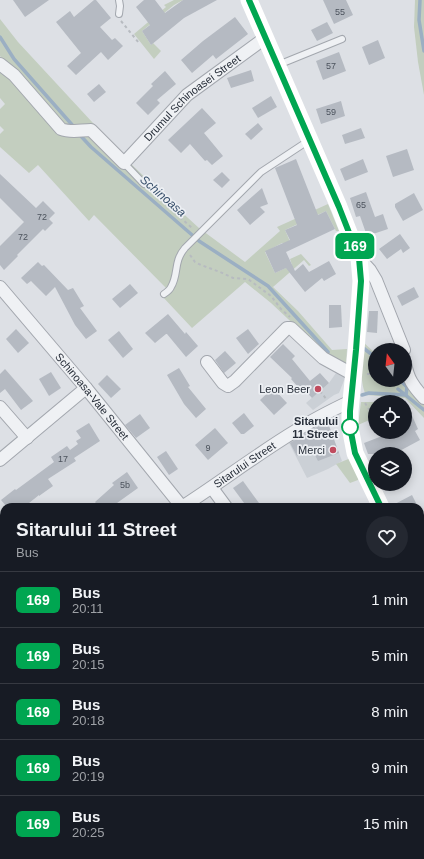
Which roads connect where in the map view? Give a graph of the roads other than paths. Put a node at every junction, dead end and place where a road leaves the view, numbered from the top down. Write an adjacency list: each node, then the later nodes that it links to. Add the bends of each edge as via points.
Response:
1 (118, 0): 3 (lane)
2 (249, 0): 4 (street)
3 (119, 14)
4 (265, 38): 7 (street); 9 (street, Drumul Schinoasei Street, via 187,95)
5 (342, 38): 7 (lane)
6 (0, 64): 9 (street, via 14,75 62,129 91,130)
7 (277, 65): 8 (street)
8 (310, 140): 11 (street); 13 (lane, via 261,172 191,242 180,254 171,288)
9 (124, 163): 10 (lane)
10 (144, 184)
11 (359, 258): 14 (street, via 376,280); 16 (street, via 361,281)
12 (0, 287): 18 (street, Schinoasa-Vale Street)
13 (164, 294)
14 (401, 343)
15 (207, 362): 16 (street, via 228,386 286,328 291,328 323,358)
16 (354, 375): 20 (street)
17 (412, 384): 19 (street)
18 (86, 388): 22 (street); 25 (street, Schinoasa-Vale Street)
19 (424, 398)
20 (357, 400): 24 (street, Sitarului Street, via 296,430); 28 (street, via 350,427 355,453)
21 (0, 407): 22 (street)
22 (28, 438): 23 (street)
23 (0, 460)
24 (212, 488): 26 (street, Sitarului Street); 27 (street)
25 (179, 503)
26 (188, 503)
27 (223, 503)
28 (378, 503)

